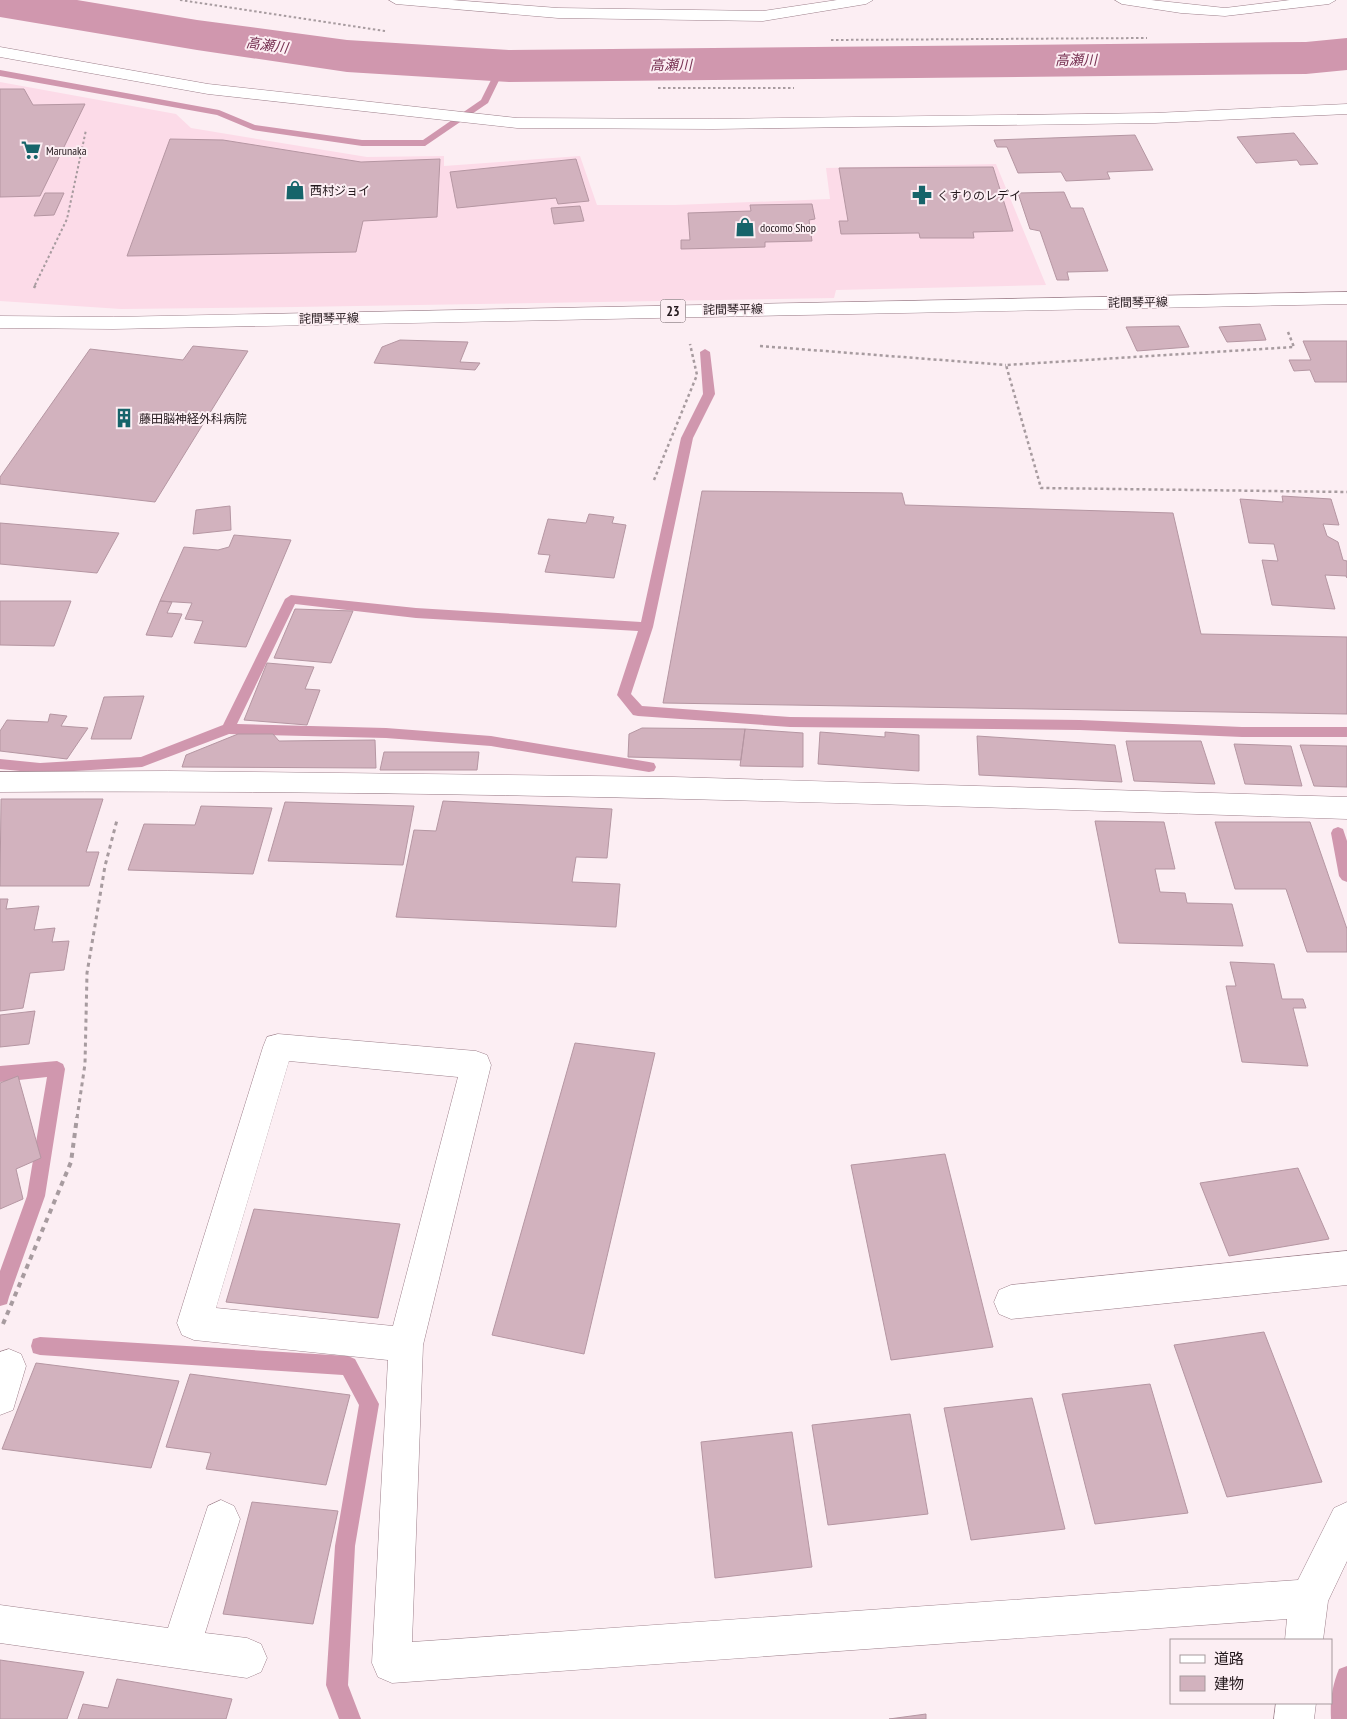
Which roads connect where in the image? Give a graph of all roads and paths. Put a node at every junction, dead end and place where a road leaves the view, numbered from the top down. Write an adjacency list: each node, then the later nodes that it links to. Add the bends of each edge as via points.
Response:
1 (396, 0): 2 (street, via 558,12 763,16)
2 (866, 0)
3 (1122, 0): 4 (street, via 1225,12)
4 (1329, 0)
5 (0, 52): 6 (street, via 208,89 517,123 714,124 1155,118)
6 (1347, 109)
7 (86, 130): 10 (path, via 67,219)
8 (1347, 298): 9 (street, 詫間琴平線 / 23)
9 (1274, 299): 10 (street, 詫間琴平線 / 23, via 132,323); 13 (path, via 1294,347)
10 (9, 322)
11 (690, 340): 14 (path, via 697,375)
12 (759, 346): 13 (path)
13 (1006, 366): 15 (path, via 1041,488)
14 (654, 480)
15 (1347, 492)
16 (127, 780): 17 (street); 18 (street, via 700,788); 22 (path, via 105,866 87,973 86,1064 71,1162 2,1326)
17 (0, 782)
18 (1347, 808)
19 (1347, 1268): 20 (street)
20 (1012, 1302)
21 (406, 1345): 21 (street, via 476,1065 278,1047 194,1323); 25 (street, via 392,1663)
22 (5, 1382)
23 (221, 1519): 28 (street)
24 (1347, 1520): 25 (street)
25 (1309, 1598): 27 (street)
26 (0, 1624): 28 (street)
27 (1304, 1639)
28 (181, 1649): 29 (street)
29 (246, 1658)
30 (1296, 1704): 31 (street)
31 (1294, 1719)

